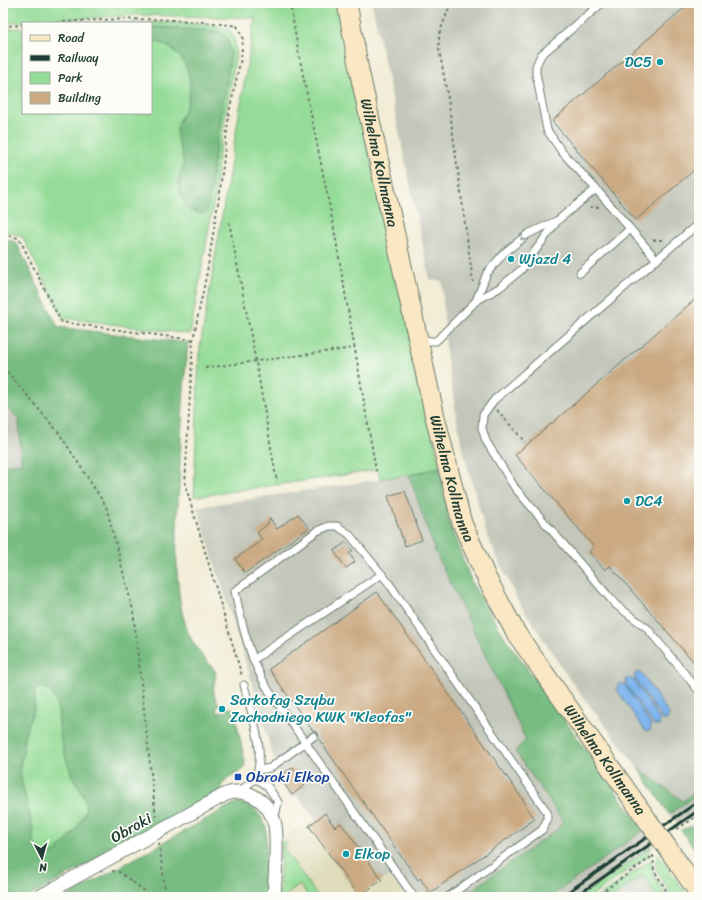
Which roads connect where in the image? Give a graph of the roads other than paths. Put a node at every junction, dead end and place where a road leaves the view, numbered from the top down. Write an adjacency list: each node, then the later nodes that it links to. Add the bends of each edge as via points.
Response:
1 (347, 3): 10 (street, Wilhelma Kollmanna)
2 (602, 3): 3 (lane, via 541,55 536,66 547,130 562,152)
3 (596, 189): 4 (lane); 6 (lane)
4 (558, 220): 9 (lane, via 522,270 499,288); 9 (lane, one-way to 9, via 528,234 504,254 487,273)
5 (699, 224): 7 (lane)
6 (630, 229): 7 (lane); 8 (lane)
7 (657, 260): 14 (lane, via 494,400 483,415 482,428 486,441 515,488 616,605 646,628)
8 (580, 273)
9 (476, 301): 10 (lane, via 436,341)
10 (418, 337): 21 (street, Wilhelma Kollmanna, bridge, via 450,480 473,551 516,633 648,821 658,851)
11 (382, 574): 12 (lane); 12 (lane, via 349,534 338,526 329,526 318,531 235,591 244,637); 25 (lane, via 547,812 547,820 542,830)
12 (253, 660): 16 (lane, via 269,691)
13 (244, 685): 17 (lane, via 257,738)
14 (699, 691)
15 (314, 736): 16 (lane)
16 (305, 743): 17 (lane, via 270,768); 24 (lane)
17 (259, 770): 18 (lane)
18 (255, 779): 19 (lane); 20 (lane, via 268,787 278,802 276,812)
19 (240, 791): 20 (street, via 254,796); 22 (street, Obroki, via 226,794)
20 (271, 816): 23 (street, via 275,831)
21 (699, 893)
22 (39, 897)
23 (274, 897)
24 (414, 897)
25 (448, 897)

